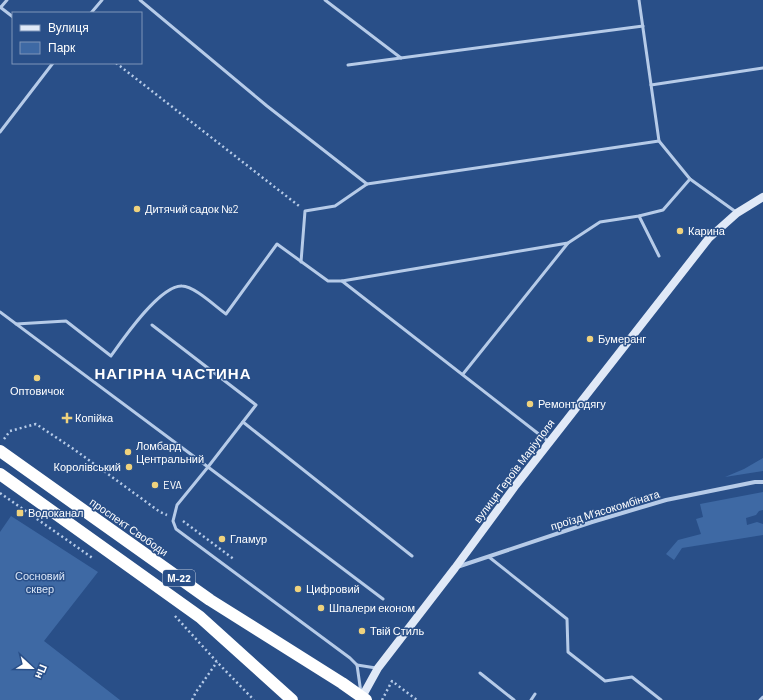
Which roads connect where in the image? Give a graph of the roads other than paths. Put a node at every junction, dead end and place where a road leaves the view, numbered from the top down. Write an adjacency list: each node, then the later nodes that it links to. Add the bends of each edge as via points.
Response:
1 (7, 0): 6 (lane)
2 (102, 0): 7 (lane)
3 (140, 0): 18 (lane, via 267,106)
4 (325, 0): 10 (lane)
5 (639, 0): 9 (lane)
6 (1, 7): 8 (lane)
7 (92, 12)
8 (12, 15)
9 (643, 26): 10 (lane); 14 (lane)
10 (401, 58): 12 (lane)
11 (52, 64): 15 (lane)
12 (348, 65)
13 (763, 68): 14 (lane)
14 (651, 85): 16 (lane)
15 (0, 132)
16 (659, 141): 17 (lane); 18 (lane)
17 (690, 178): 20 (lane); 21 (lane, via 663,210)
18 (367, 184): 24 (lane, via 335,206 305,211)
19 (763, 197): 20 (street, вулиця Героїв Маріуполя)
20 (737, 213): 31 (street, вулиця Героїв Маріуполя, via 709,238)
21 (639, 216): 22 (lane, via 600,222); 23 (lane)
22 (568, 243): 25 (lane); 29 (lane)
23 (659, 256)
24 (301, 262): 25 (lane, via 328,281); 27 (lane, via 278,244 226,314 190,288 181,286 169,290 141,315 111,356 66,321)
25 (342, 281): 29 (lane)
26 (0, 312): 27 (lane)
27 (16, 324): 33 (lane)
28 (152, 324): 30 (lane, via 256,405)
29 (463, 374): 31 (lane)
30 (243, 422): 33 (lane); 36 (lane)
31 (550, 442): 38 (street, вулиця Героїв Маріуполя)
32 (2, 446): 45 (highway, проспект Свободи / М-22, via 210,600)
33 (208, 467): 39 (lane); 40 (lane, via 177,505 173,521 176,529)
34 (0, 474): 46 (highway, М-22, via 200,617)
35 (763, 482): 37 (street, проїзд Мʼясокомбіната, via 666,500)
36 (412, 556)
37 (489, 557): 38 (street, проїзд Мʼясокомбіната); 49 (lane, via 567,619 568,652 605,682 632,677)
38 (455, 568): 41 (street, вулиця Героїв Маріуполя)
39 (383, 599)
40 (357, 665): 41 (lane); 45 (lane)
41 (378, 668): 45 (street, вулиця Героїв Маріуполя)
42 (480, 673): 47 (lane)
43 (535, 694): 48 (lane)
44 (763, 698): 50 (lane)
45 (363, 699)
46 (292, 700)
47 (514, 700)
48 (531, 700)
49 (661, 700)
50 (760, 700)

